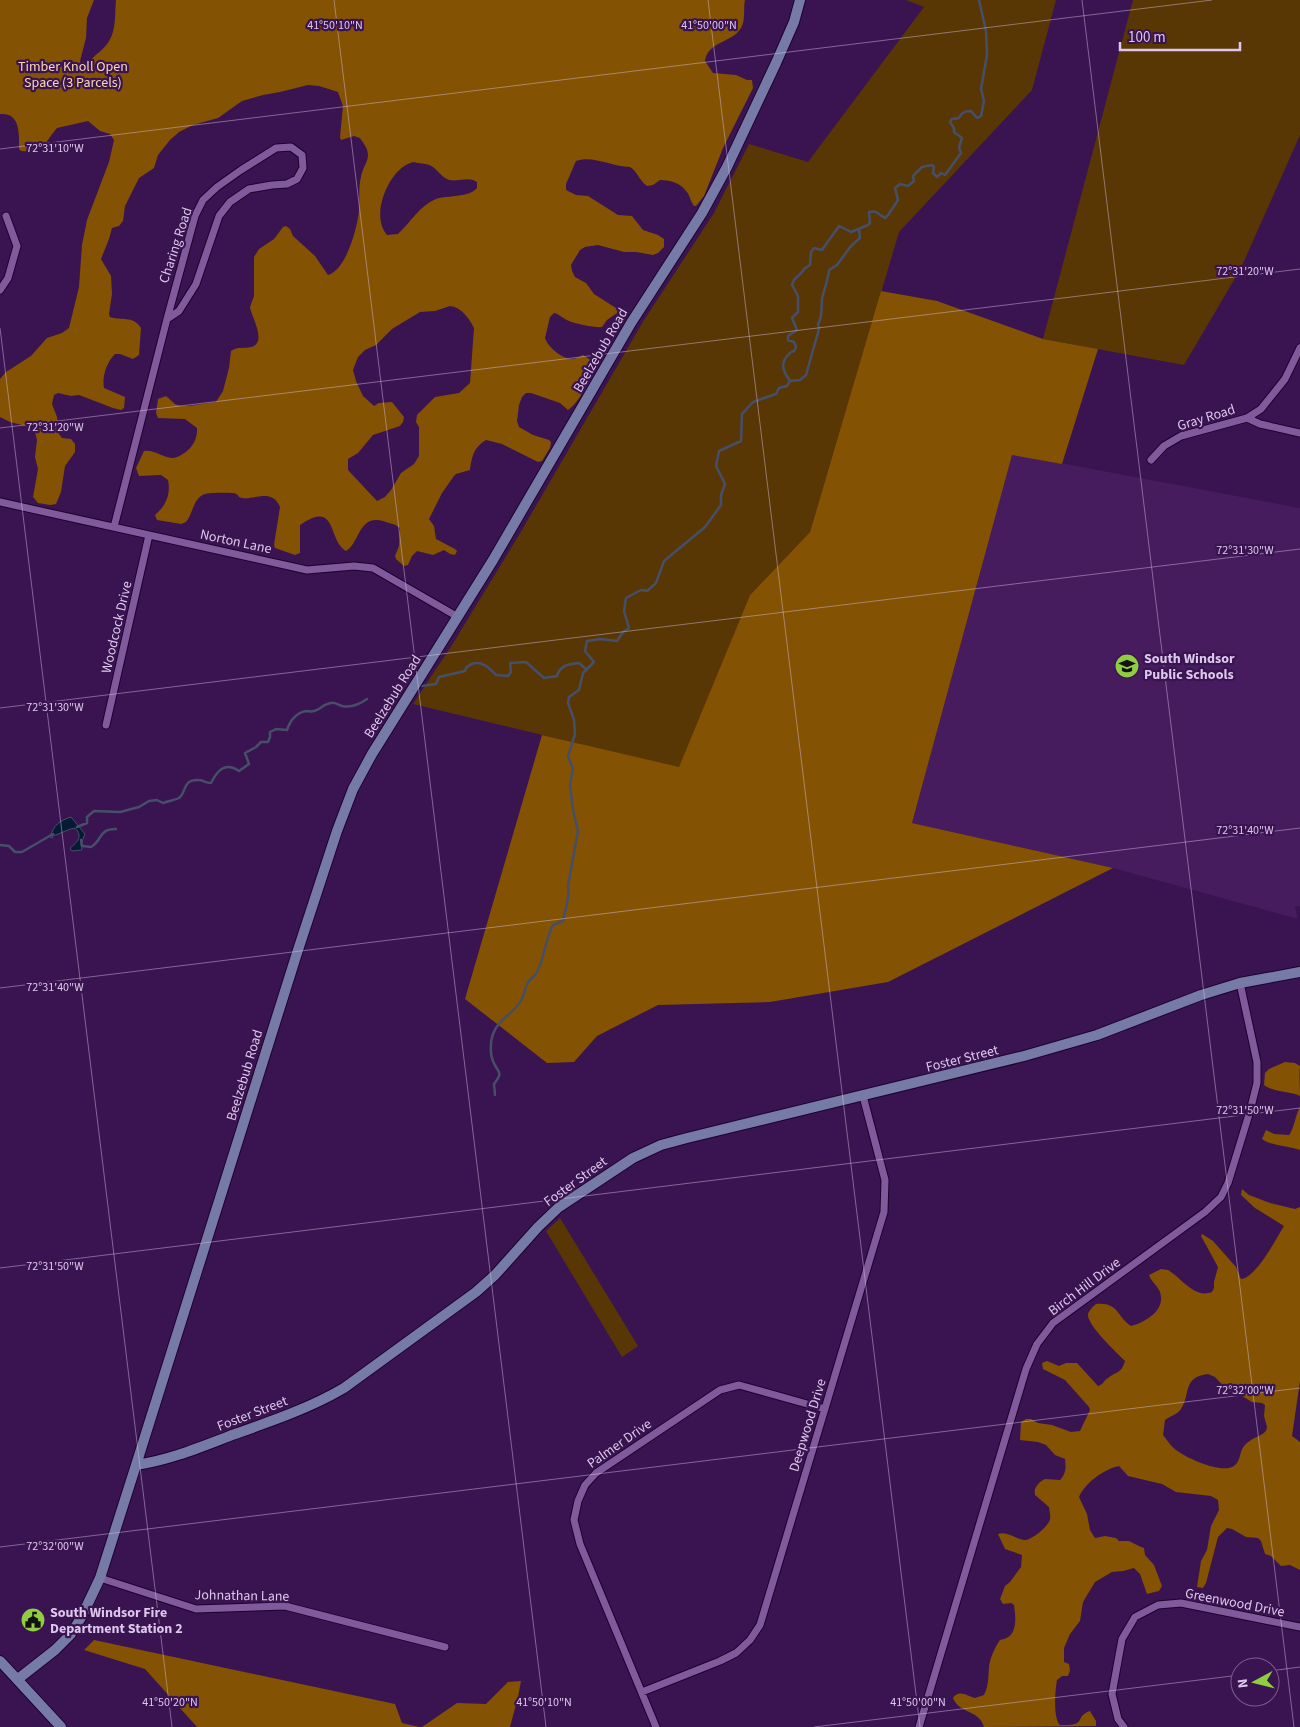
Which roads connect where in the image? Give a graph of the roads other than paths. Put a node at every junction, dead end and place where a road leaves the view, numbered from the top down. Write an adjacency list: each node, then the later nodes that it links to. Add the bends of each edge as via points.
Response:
1 (800, 0): 12 (street, Beelzebub Road, via 772,72 702,213 631,323)
2 (6, 216): 3 (street, via 17,246 8,278)
3 (0, 290)
4 (166, 319): 4 (street, Charing Road, via 179,311 196,284 219,216 230,202 249,189 287,184 297,179 303,168 302,155 291,147 276,148 216,187 203,200 195,216); 10 (street, Charing Road)
5 (1300, 348): 6 (street, Gray Road, via 1285,379 1261,409)
6 (1247, 418): 7 (street); 8 (street, Gray Road, via 1181,436 1164,446)
7 (1300, 433)
8 (1151, 460)
9 (0, 502): 10 (street, Norton Lane)
10 (114, 527): 11 (street, Norton Lane)
11 (149, 535): 12 (street, Norton Lane, via 307,570 354,566 373,568); 13 (street, Woodcock Drive)
12 (458, 617): 18 (street, Beelzebub Road, via 372,754 353,789 337,831)
13 (106, 725)
14 (1300, 972): 15 (street, Foster Street)
15 (1240, 983): 16 (street, Foster Street, via 1097,1035); 27 (street, Birch Hill Drive, via 1257,1062 1257,1083 1228,1183 1221,1197 1204,1212 1053,1323 1037,1344 1026,1369)
16 (863, 1096): 17 (street, Deepwood Drive, via 884,1180 884,1212); 18 (street, Foster Street, via 661,1145 633,1158 559,1207 476,1292 344,1388 258,1426 155,1462)
17 (825, 1409): 24 (street, Deepwood Drive, via 760,1625 736,1653); 24 (street, Palmer Drive, via 739,1385 720,1390 596,1473 585,1484 574,1520 580,1544)
18 (136, 1465): 19 (street)
19 (100, 1578): 21 (street, Johnathan Lane, via 196,1609 285,1606); 23 (street, via 71,1634)
20 (1300, 1627): 28 (street, Greenwood Drive, via 1181,1603 1158,1605 1136,1617 1122,1639 1112,1694 1118,1719)
21 (445, 1647)
22 (0, 1661): 23 (street)
23 (18, 1679): 25 (street)
24 (642, 1692): 26 (street, Palmer Drive)
25 (61, 1727)
26 (656, 1727)
27 (919, 1727)
28 (1124, 1727)

